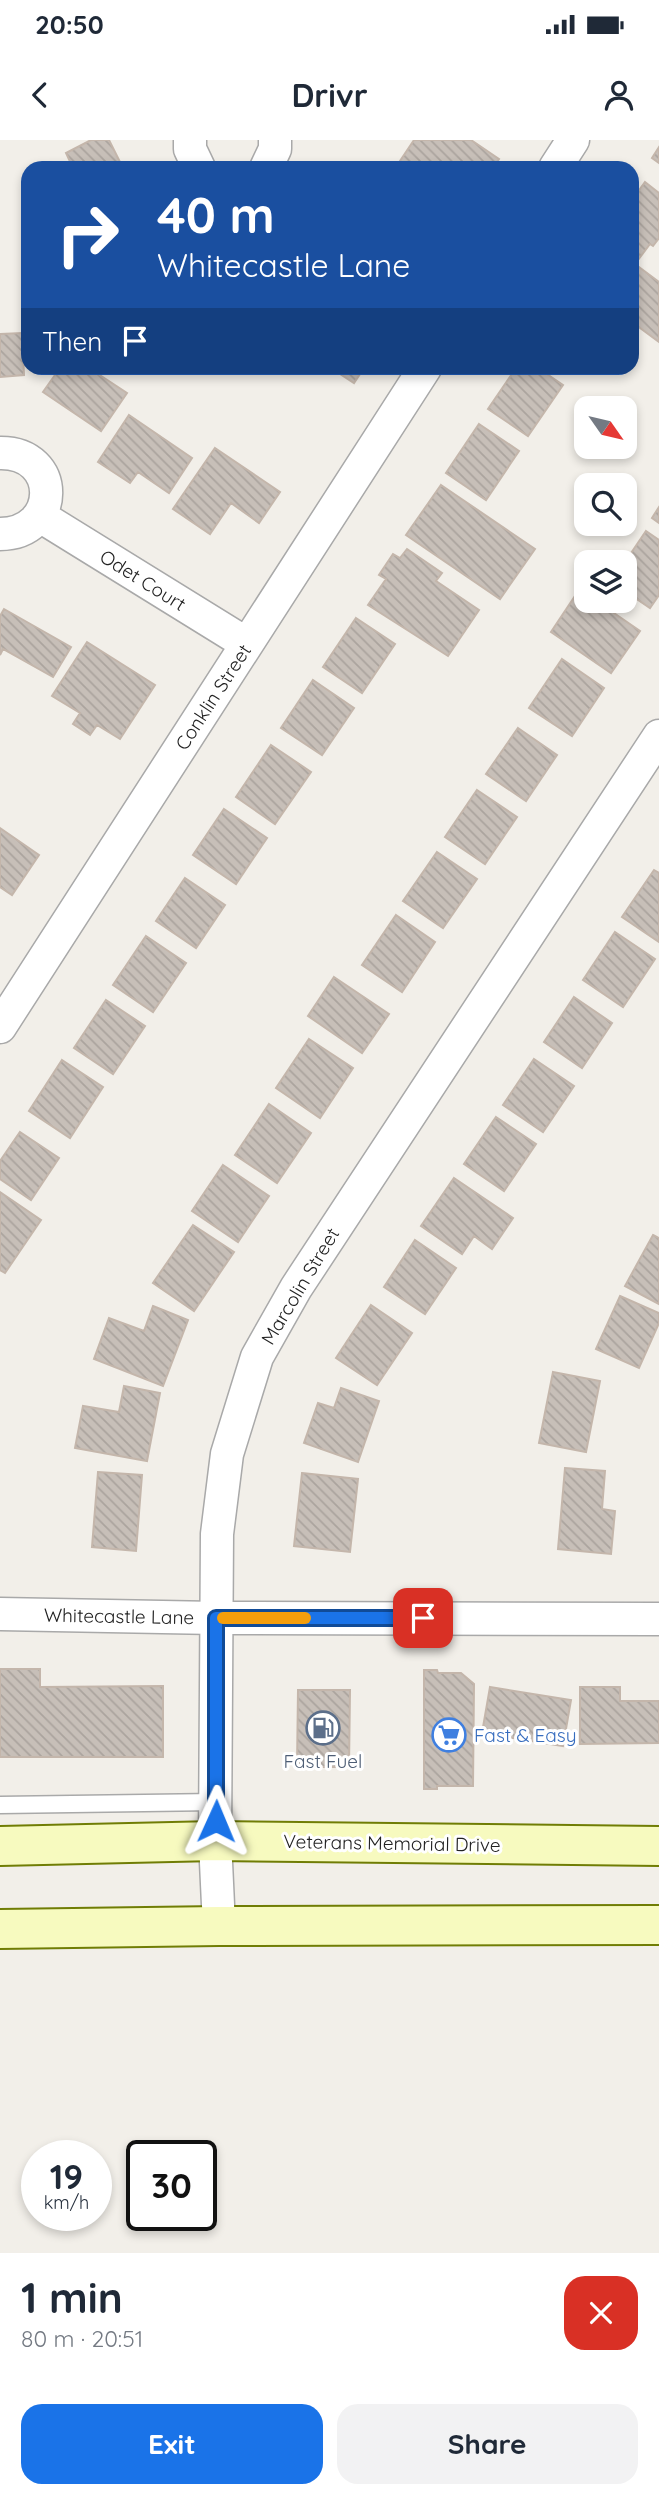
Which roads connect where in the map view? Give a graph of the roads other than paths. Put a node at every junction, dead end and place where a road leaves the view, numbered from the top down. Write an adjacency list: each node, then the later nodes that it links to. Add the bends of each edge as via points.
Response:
1 (190, 140): 3 (street)
2 (573, 140): 4 (street)
3 (196, 161)
4 (560, 161)
5 (420, 375): 9 (street, Conklin Street)
6 (0, 453): 7 (street, via 29,458 40,470 46,501)
7 (40, 516): 8 (street, via 29,528); 9 (street, Odet Court)
8 (0, 534)
9 (247, 644): 11 (street, Conklin Street)
10 (659, 736): 14 (street, Marcolin Street, via 296,1288 257,1357 227,1454 217,1534)
11 (12, 983): 12 (street, Conklin Street)
12 (0, 1027)
13 (0, 1614): 14 (street, Whitecastle Lane)
14 (216, 1618): 15 (street, Whitecastle Lane); 16 (street, Marcolin Street)
15 (659, 1619)
16 (216, 1802): 17 (lane); 18 (street, Marcolin Street)
17 (0, 1805)
18 (215, 1841): 19 (main road, Veterans Memorial Drive); 20 (main road, Veterans Memorial Drive); 22 (street, Marcolin Street)
19 (0, 1846)
20 (659, 1846)
21 (659, 1925): 22 (main road)
22 (219, 1926): 23 (main road)
23 (0, 1929)

